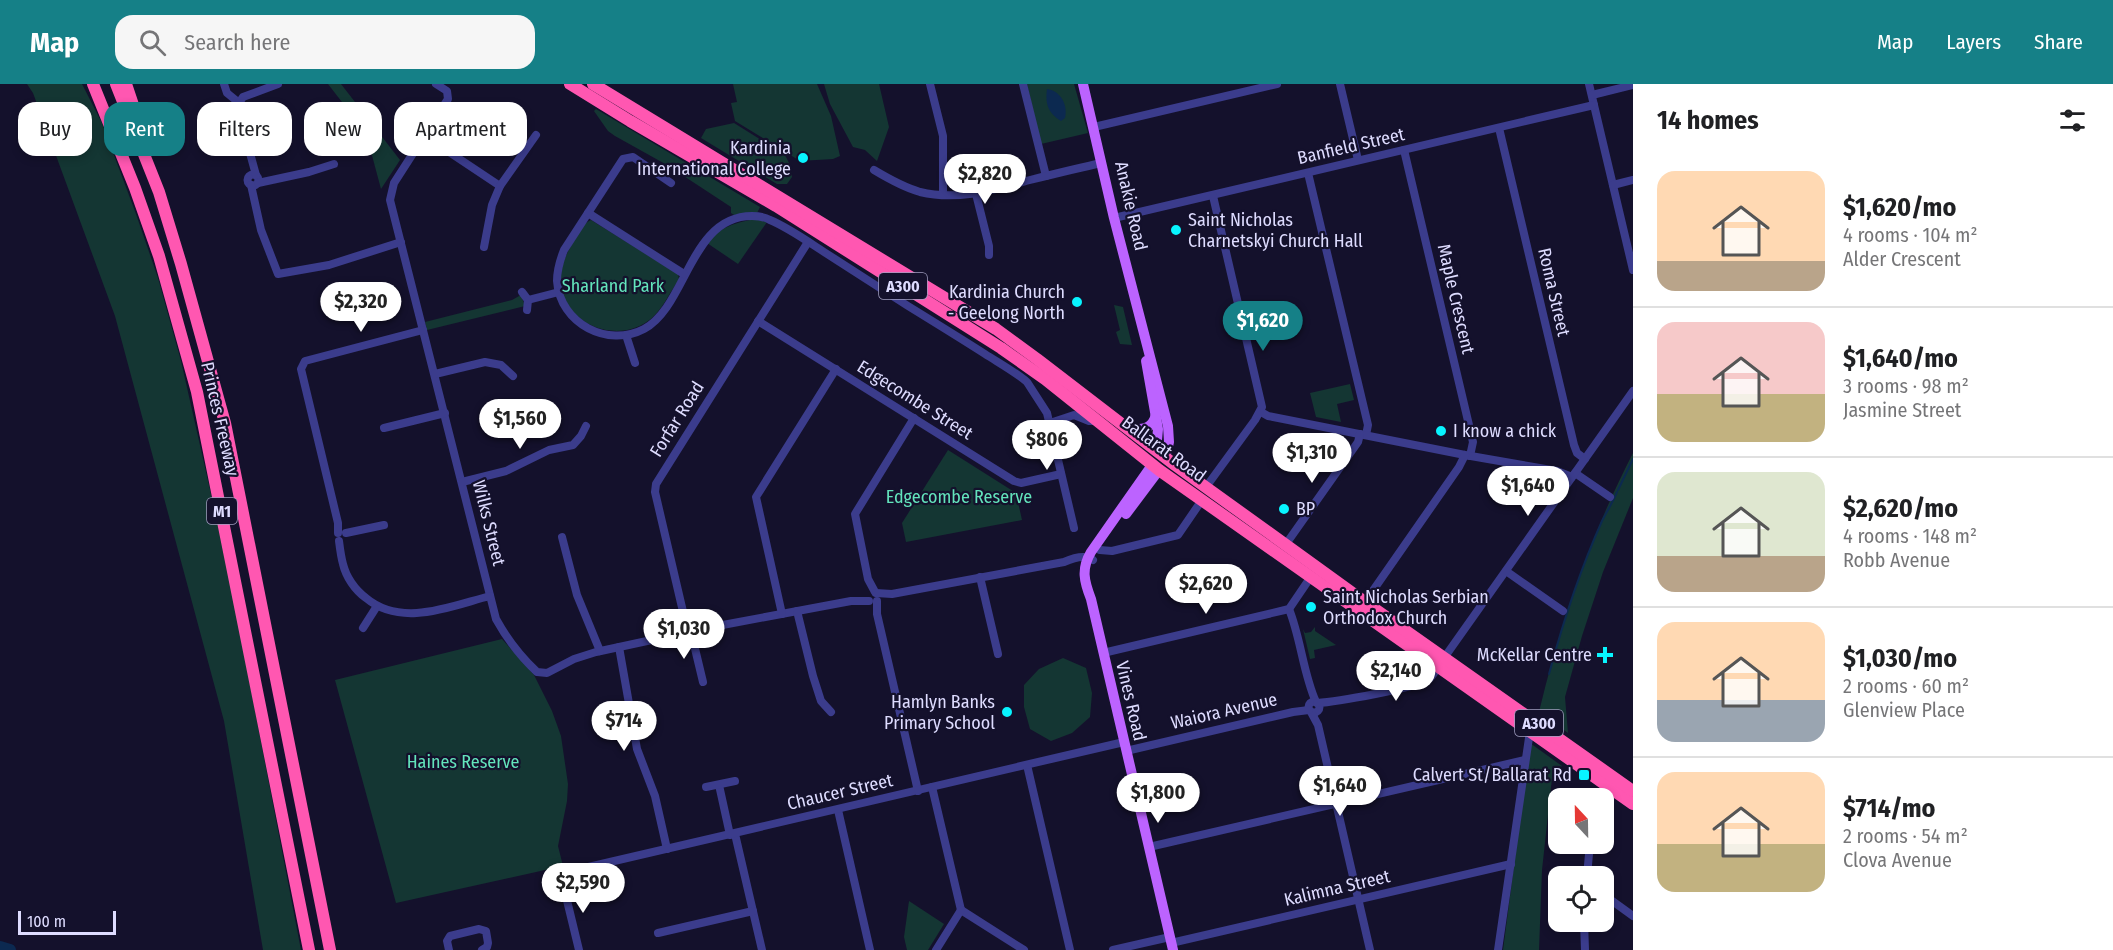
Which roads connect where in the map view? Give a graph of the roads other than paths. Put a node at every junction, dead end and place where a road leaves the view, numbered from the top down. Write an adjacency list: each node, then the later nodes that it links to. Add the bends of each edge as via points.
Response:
1 (92, 84): 136 (highway, Princes Freeway / M1, via 111,124 159,256 197,392)
2 (116, 84): 38 (highway, Princes Freeway / M1)
3 (126, 84): 38 (highway)
4 (224, 84): 17 (street, via 227,93)
5 (278, 84): 17 (street)
6 (436, 84): 18 (street, Wilks Street, via 447,91)
7 (570, 84): 65 (highway, Ballarat Road / A300, via 982,335)
8 (593, 84): 67 (highway, Ballarat Road / A300, via 996,329)
9 (930, 84): 40 (street, via 943,136)
10 (1023, 84): 32 (street)
11 (1083, 84): 20 (main road, Anakie Road)
12 (1276, 84): 20 (street)
13 (1340, 84): 27 (street)
14 (1589, 84): 16 (street)
15 (1633, 85): 16 (street)
16 (1592, 95): 19 (street)
17 (238, 102)
18 (446, 102)
19 (1594, 105): 21 (street, Banfield Street); 36 (street)
20 (1094, 127): 28 (main road, Anakie Road)
21 (1499, 128): 23 (street, Banfield Street); 73 (street, Roma Street, via 1574,445)
22 (536, 135): 37 (street)
23 (1404, 150): 27 (street, Banfield Street); 72 (street, Maple Crescent, via 1473,442)
24 (249, 156): 33 (street)
25 (413, 156): 44 (street, Wilks Street, via 391,191)
26 (455, 156): 37 (street)
27 (1358, 160): 31 (street, Banfield Street)
28 (1102, 163): 32 (street); 43 (main road, Anakie Road)
29 (334, 164): 33 (street)
30 (874, 170): 40 (street, via 903,186)
31 (1308, 173): 41 (street, Banfield Street); 70 (street, via 1368,425)
32 (1046, 176): 39 (street)
33 (255, 180): 44 (street, via 261,230 279,274 329,265)
34 (1633, 180): 36 (street)
35 (670, 183): 42 (street, via 627,156)
36 (1613, 184): 48 (street)
37 (500, 186): 46 (street)
38 (159, 192): 137 (highway, Princes Freeway / M1, via 225,423)
39 (976, 194): 40 (street); 47 (street)
40 (943, 195)
41 (1213, 196): 43 (street, Banfield Street); 61 (street)
42 (588, 213): 49 (street); 50 (street, via 558,266)
43 (1114, 218): 55 (main road, Anakie Road)
44 (401, 242): 53 (street, Wilks Street)
45 (808, 242): 49 (street, via 770,219 737,218 708,236); 52 (street, Forfar Road); 66 (street, via 1024,379 1044,406)
46 (484, 247)
47 (988, 255)
48 (1633, 267)
49 (684, 274): 54 (street, via 658,316 646,327)
50 (559, 292): 51 (street, via 525,296); 54 (street, via 575,319 588,328 603,335)
51 (527, 310)
52 (758, 321): 57 (street, Edgecombe Street); 100 (street, Forfar Road, via 655,488)
53 (423, 330): 58 (street, Wilks Street); 83 (street, via 305,361 301,369)
54 (626, 335): 56 (street)
55 (1144, 336): 63 (main road, Anakie Road); 71 (main road, Anakie Road, via 1168,426 1169,442)
56 (635, 363)
57 (836, 369): 64 (street, Edgecombe Street); 98 (street, via 756,497)
58 (435, 374): 59 (street, via 485,362 501,365); 62 (street, Wilks Street)
59 (513, 376)
60 (1633, 391): 73 (street, Waiora Avenue)
61 (1261, 412): 70 (street); 78 (street)
62 (444, 413): 69 (street); 77 (street, Wilks Street)
63 (1156, 414): 67 (main road, via 1154,422 1144,429); 71 (main road, Anakie Road)
64 (914, 418): 75 (street, Edgecombe Street, via 1016,482); 92 (street, via 855,514)
65 (1097, 422): 66 (street, via 1074,415); 74 (highway, Ballarat Road / A300)
66 (1050, 423): 75 (street)
67 (1121, 424): 71 (highway, Ballarat Road / A300)
68 (586, 426): 77 (street, via 573,445 549,450 506,471)
69 (384, 428)
70 (1363, 435): 72 (street); 85 (street)
71 (1160, 455): 74 (highway, Anakie Road); 78 (highway, Ballarat Road / A300)
72 (1468, 456): 76 (street); 93 (street)
73 (1585, 459): 76 (street, Waiora Avenue)
74 (1156, 468): 80 (highway, Ballarat Road / A300); 86 (main road, Anakie Road); 87 (main road, Anakie Road)
75 (1061, 474): 82 (street)
76 (1574, 475): 79 (street); 88 (street, Waiora Avenue)
77 (462, 482): 91 (street, Wilks Street)
78 (1206, 487): 85 (highway, Ballarat Road / A300)
79 (1610, 497)
80 (1202, 500): 86 (street, via 1178,535 1112,551); 90 (highway, Ballarat Road / A300)
81 (384, 525): 83 (street)
82 (1074, 528)
83 (342, 534): 94 (street, via 347,574 356,589)
84 (562, 537): 102 (street, via 577,595)
85 (1286, 544): 93 (highway, Ballarat Road / A300)
86 (1100, 550): 87 (main road, Anakie Road)
87 (1090, 561): 89 (street, via 1064,561); 103 (main road, Vines Road, via 1084,581)
88 (1506, 571): 97 (street); 105 (street, Waiora Avenue)
89 (980, 577): 92 (street); 104 (street)
90 (1310, 578): 95 (street); 105 (highway, Ballarat Road / A300)
91 (490, 596): 94 (street, via 417,614); 102 (street, Wilks Street, via 506,638 537,672 547,673)
92 (872, 597): 96 (street); 119 (street)
93 (1365, 602): 105 (highway, Ballarat Road / A300)
94 (377, 606): 99 (street)
95 (1289, 609): 103 (street); 107 (street)
96 (797, 611): 98 (street); 108 (street, via 821,701)
97 (1563, 611)
98 (782, 614): 100 (street)
99 (363, 628)
100 (690, 633): 101 (street); 106 (street, Forfar Road, via 705,668)
101 (619, 647): 102 (street); 126 (street, via 637,749 655,796)
102 (600, 651)
103 (1103, 653): 110 (main road, Vines Road)
104 (998, 654)
105 (1441, 663): 107 (street, Waiora Avenue, via 1429,679 1412,685); 109 (highway, Ballarat Road / A300); 114 (highway, Ballarat Road / A300)
106 (703, 682)
107 (1313, 707): 110 (street, Waiora Avenue); 121 (street)
108 (831, 712)
109 (1530, 731): 111 (street); 114 (highway, Ballarat Road / A300)
110 (1125, 747): 112 (street, Chaucer Street); 125 (main road, Vines Road)
111 (1525, 760): 121 (street); 127 (street)
112 (1027, 765): 117 (street, Chaucer Street); 145 (street)
113 (735, 781): 115 (street)
114 (1610, 781): 118 (street); 120 (highway, Ballarat Road / A300); 122 (highway, Ballarat Road / A300)
115 (718, 785): 116 (street); 124 (street)
116 (706, 787)
117 (932, 787): 119 (street, Chaucer Street); 130 (street)
118 (1605, 788)
119 (918, 791): 123 (street, Chaucer Street)
120 (1633, 791)
121 (1336, 804): 125 (street); 128 (street)
122 (1633, 804)
123 (838, 810): 124 (street, Chaucer Street); 142 (street)
124 (733, 835): 126 (street, Chaucer Street); 131 (street)
125 (1149, 847): 135 (main road, Vines Road)
126 (667, 849): 140 (street, Chaucer Street, via 564,874)
127 (1510, 864): 128 (street, Kalimna Street); 148 (street)
128 (1358, 900): 135 (street, Kalimna Street); 147 (street)
129 (1614, 902): 132 (street)
130 (961, 910): 143 (street); 144 (street)
131 (753, 911): 134 (street); 141 (street)
132 (1633, 916)
133 (1584, 932): 149 (street)
134 (658, 933)
135 (1171, 943): 146 (street, Kalimna Street)
136 (309, 950)
137 (330, 950)
138 (449, 950): 139 (street, via 450,936 480,929 486,931 488,943)
139 (482, 950)
140 (579, 950)
141 (762, 950)
142 (870, 950)
143 (936, 950)
144 (1024, 950)
145 (1070, 950)
146 (1113, 950)
147 (1370, 950)
148 (1498, 950)
149 (1585, 950)

